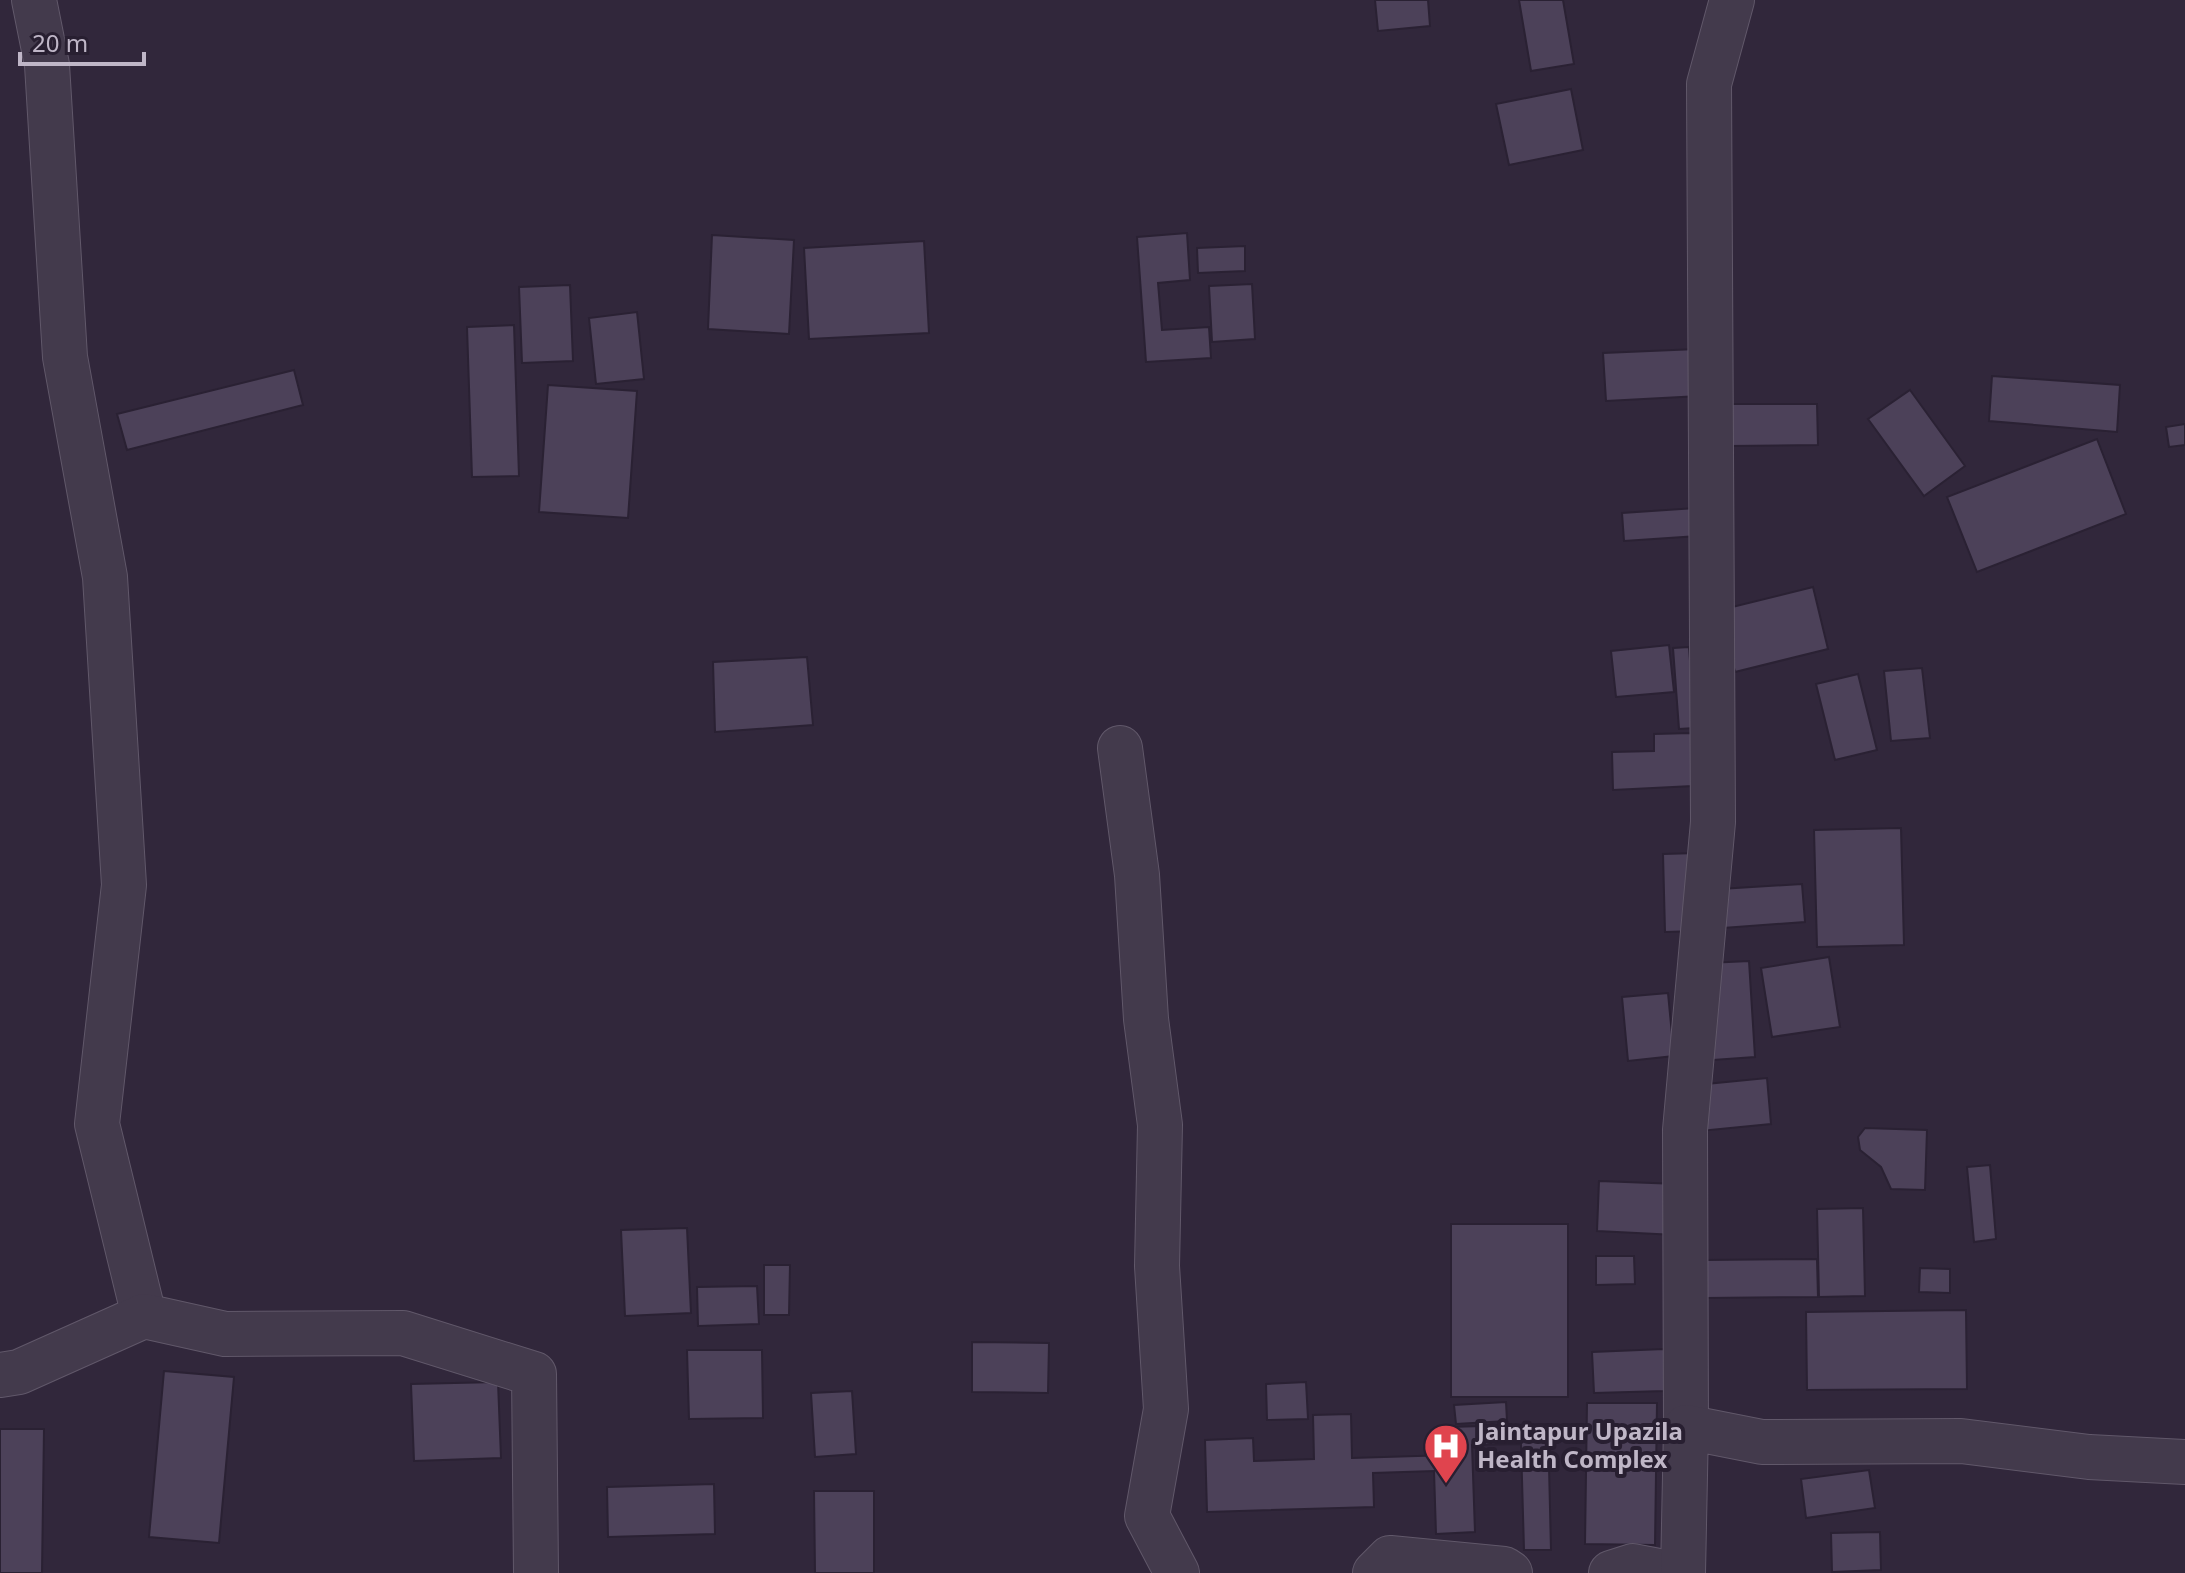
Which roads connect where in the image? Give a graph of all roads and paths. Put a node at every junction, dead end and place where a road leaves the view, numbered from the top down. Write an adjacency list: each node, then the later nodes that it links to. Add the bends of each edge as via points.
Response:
1 (34, 0): 4 (street, via 47,65 65,357 105,577 124,885 97,1124)
2 (1732, 0): 6 (street, via 1709,84 1713,822 1685,1130)
3 (1120, 748): 9 (street, via 1160,1125 1157,1266 1166,1409 1147,1516)
4 (144, 1316): 5 (street, via 19,1372); 8 (street, via 225,1334 403,1333 534,1374)
5 (0, 1375)
6 (1686, 1427): 7 (street, via 1762,1442 1961,1441); 14 (street)
7 (2185, 1462)
8 (536, 1573)
9 (1177, 1573)
10 (1375, 1573): 11 (street, via 1390,1558)
11 (1510, 1573)
12 (1611, 1573): 13 (street, via 1633,1566)
13 (1670, 1573)
14 (1683, 1573)

